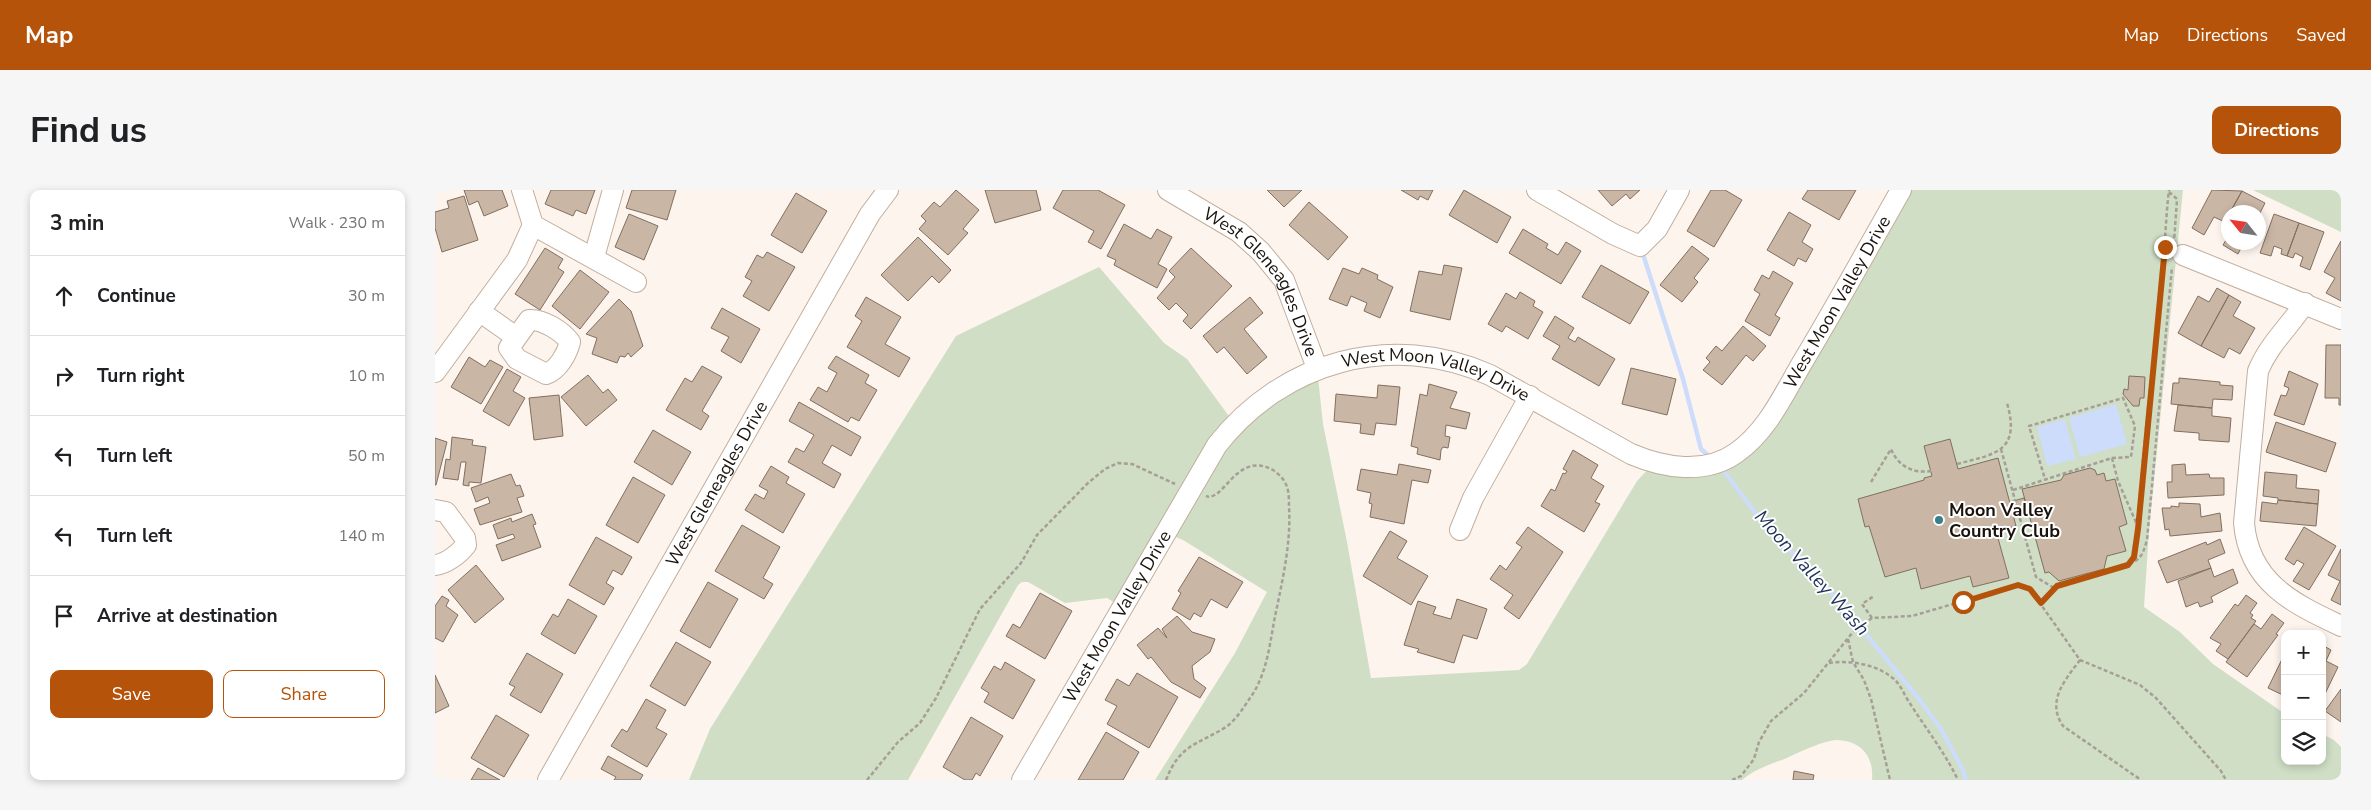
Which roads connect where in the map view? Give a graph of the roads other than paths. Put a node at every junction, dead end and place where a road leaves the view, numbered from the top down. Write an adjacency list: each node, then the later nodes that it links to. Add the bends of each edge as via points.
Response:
1 (522, 190): 8 (street)
2 (613, 190): 10 (street)
3 (888, 190): 23 (street, West Gleneagles Drive, via 870,214)
4 (1168, 190): 16 (street, West Gleneagles Drive, via 1239,232 1261,252 1284,280)
5 (1537, 190): 6 (street, via 1639,246 1657,229)
6 (1679, 190)
7 (1901, 190): 18 (street, West Moon Valley Drive, via 1772,416 1737,453 1705,466 1653,464)
8 (533, 225): 10 (street); 13 (street, via 517,260)
9 (2177, 254): 12 (street)
10 (594, 257): 11 (street)
11 (636, 282)
12 (2305, 303): 14 (street); 22 (street, via 2293,322 2276,338 2258,371 2244,523 2249,552 2266,580 2307,610)
13 (479, 311): 15 (street); 17 (street)
14 (2341, 319)
15 (516, 337)
16 (1317, 368): 18 (street, West Moon Valley Drive, via 1361,357 1425,356 1471,366); 24 (street, West Moon Valley Drive, via 1276,390 1234,423 1217,445)
17 (435, 372)
18 (1531, 396): 20 (street, via 1473,498)
19 (435, 510): 21 (street, via 446,512 465,538 466,545)
20 (1461, 530)
21 (435, 565)
22 (2341, 626)
23 (549, 780)
24 (1023, 780)

